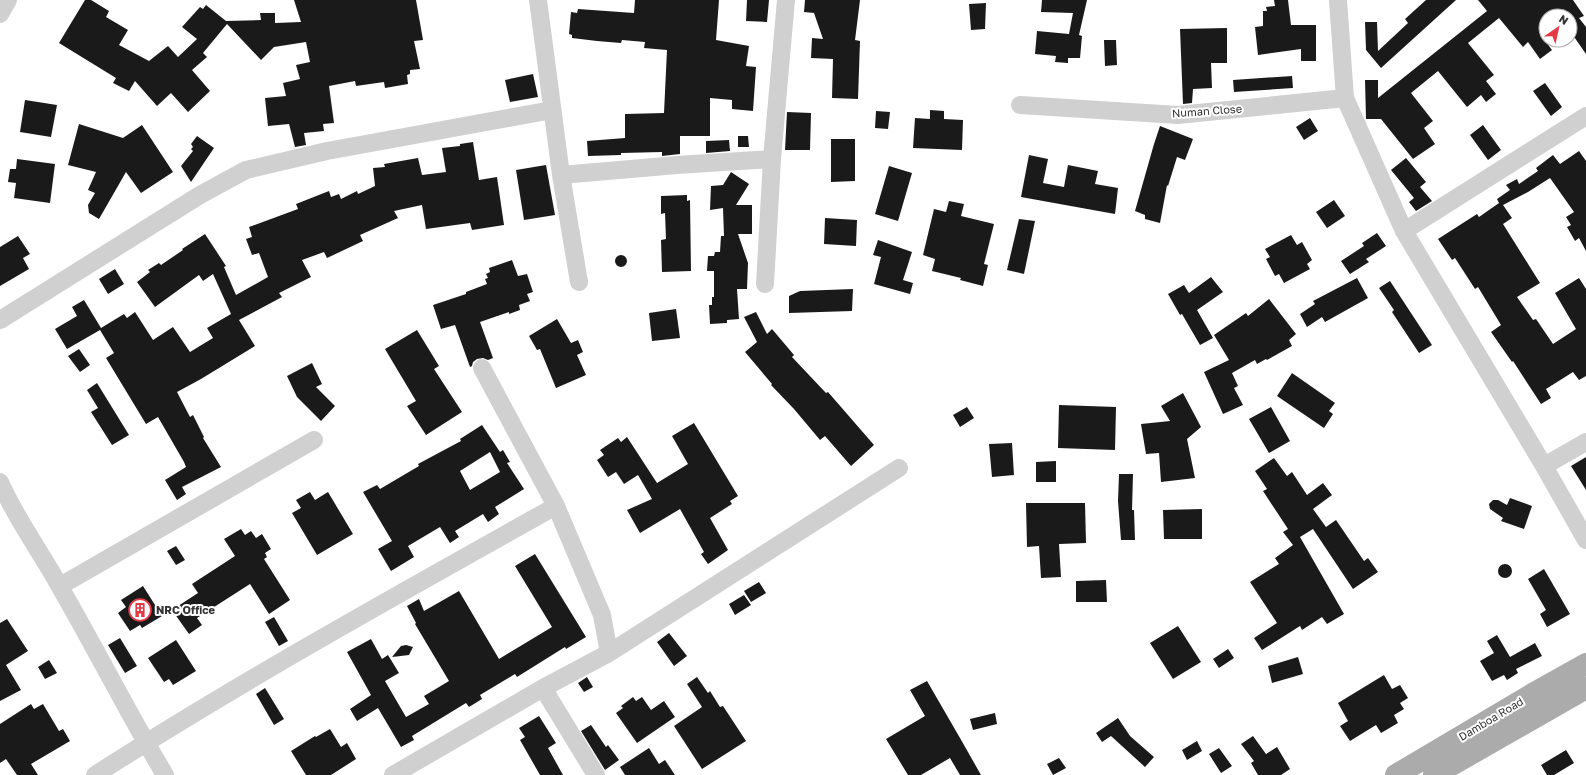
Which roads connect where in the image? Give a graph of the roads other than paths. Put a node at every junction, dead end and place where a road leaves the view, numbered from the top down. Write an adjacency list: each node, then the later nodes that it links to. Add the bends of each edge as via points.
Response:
1 (8, 0): 5 (street)
2 (538, 0): 8 (street)
3 (786, 0): 10 (street)
4 (1338, 0): 6 (street)
5 (0, 14)
6 (1345, 98): 7 (street, Numan Close, via 1178,115); 12 (street)
7 (1020, 105)
8 (552, 110): 11 (street); 15 (street, via 327,151 246,170 200,195)
9 (1586, 116): 12 (street)
10 (772, 159): 11 (street); 14 (street)
11 (561, 176): 13 (street)
12 (1404, 231): 19 (street)
13 (579, 282)
14 (765, 284)
15 (0, 320)
16 (482, 368): 23 (street)
17 (314, 440): 25 (street)
18 (1586, 442): 19 (street)
19 (1544, 466): 24 (street)
20 (899, 468): 26 (street)
21 (0, 482): 22 (street)
22 (4, 503): 25 (street)
23 (556, 506): 26 (street, via 602,615); 32 (street, via 356,618)
24 (1586, 540)
25 (60, 586): 32 (street)
26 (609, 653): 28 (street)
27 (1586, 664): 30 (main road, Damboa Road)
28 (543, 688): 35 (street); 36 (street)
29 (1586, 688): 31 (main road, Damboa Road)
30 (1536, 692): 31 (main road); 37 (main road, Damboa Road)
31 (1548, 710): 38 (main road, Damboa Road)
32 (146, 743): 33 (street); 34 (street)
33 (95, 775)
34 (165, 775)
35 (393, 775)
36 (596, 775)
37 (1396, 775)
38 (1434, 775)

